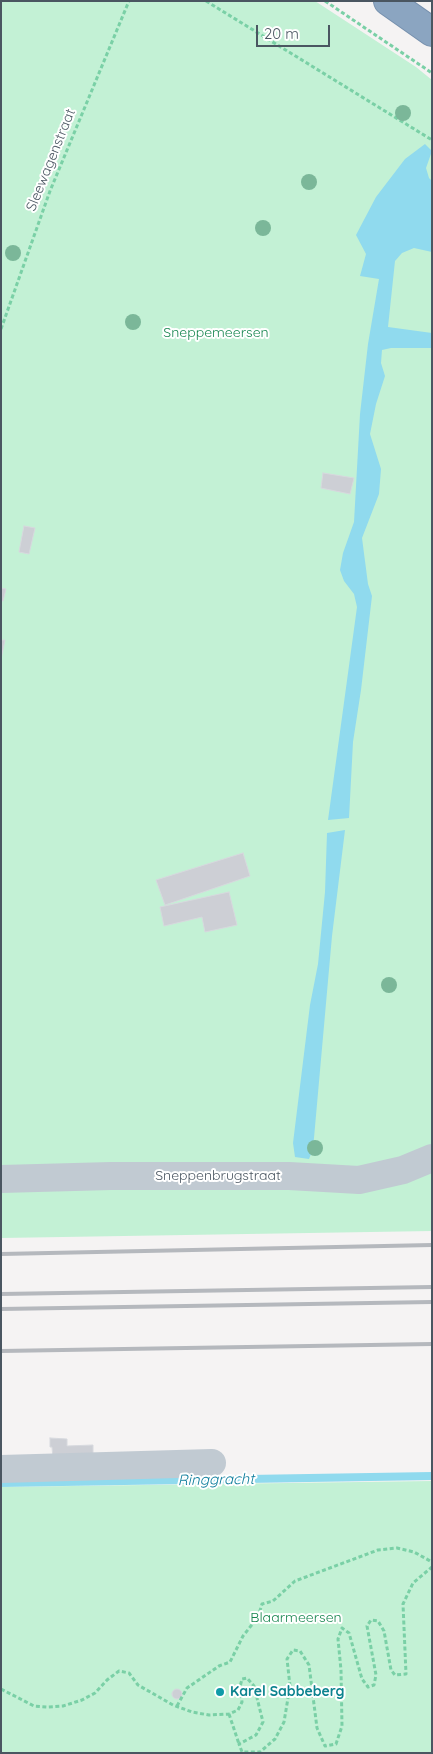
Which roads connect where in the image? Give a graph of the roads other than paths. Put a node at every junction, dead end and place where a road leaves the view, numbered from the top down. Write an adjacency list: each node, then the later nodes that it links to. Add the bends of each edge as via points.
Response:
1 (388, 1): 2 (highway)
2 (432, 32)
3 (432, 1158): 4 (street, Sneppenbrugstraat, via 403,1170 359,1180 289,1176)
4 (1, 1178)
5 (212, 1463): 6 (street)
6 (1, 1469)

